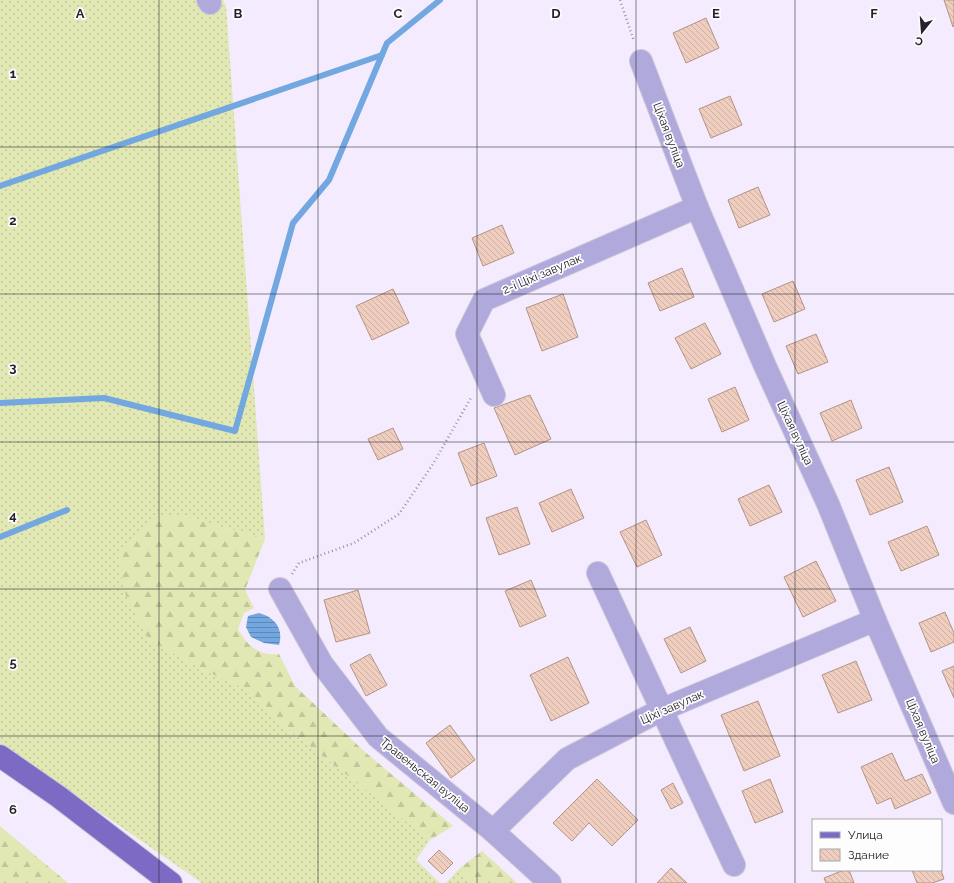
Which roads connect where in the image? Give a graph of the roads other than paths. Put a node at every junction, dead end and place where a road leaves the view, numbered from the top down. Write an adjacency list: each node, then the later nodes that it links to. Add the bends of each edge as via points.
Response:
1 (641, 61): 2 (street, Ціхая вуліца)
2 (697, 207): 3 (street, 2-і Ціхі завулак, via 484,300 468,334); 6 (street, Ціхая вуліца, via 828,504)
3 (494, 395)
4 (598, 574): 7 (street)
5 (280, 589): 10 (street, Травеньская вуліца, via 322,664 378,737)
6 (875, 620): 7 (street, Ціхі завулак); 9 (street, Ціхая вуліца)
7 (661, 710): 10 (street, Ціхі завулак, via 567,759); 11 (street)
8 (0, 756): 12 (main road, via 59,797)
9 (954, 803)
10 (493, 831): 13 (street, Травеньская вуліца)
11 (734, 865)
12 (171, 883)
13 (550, 883)

